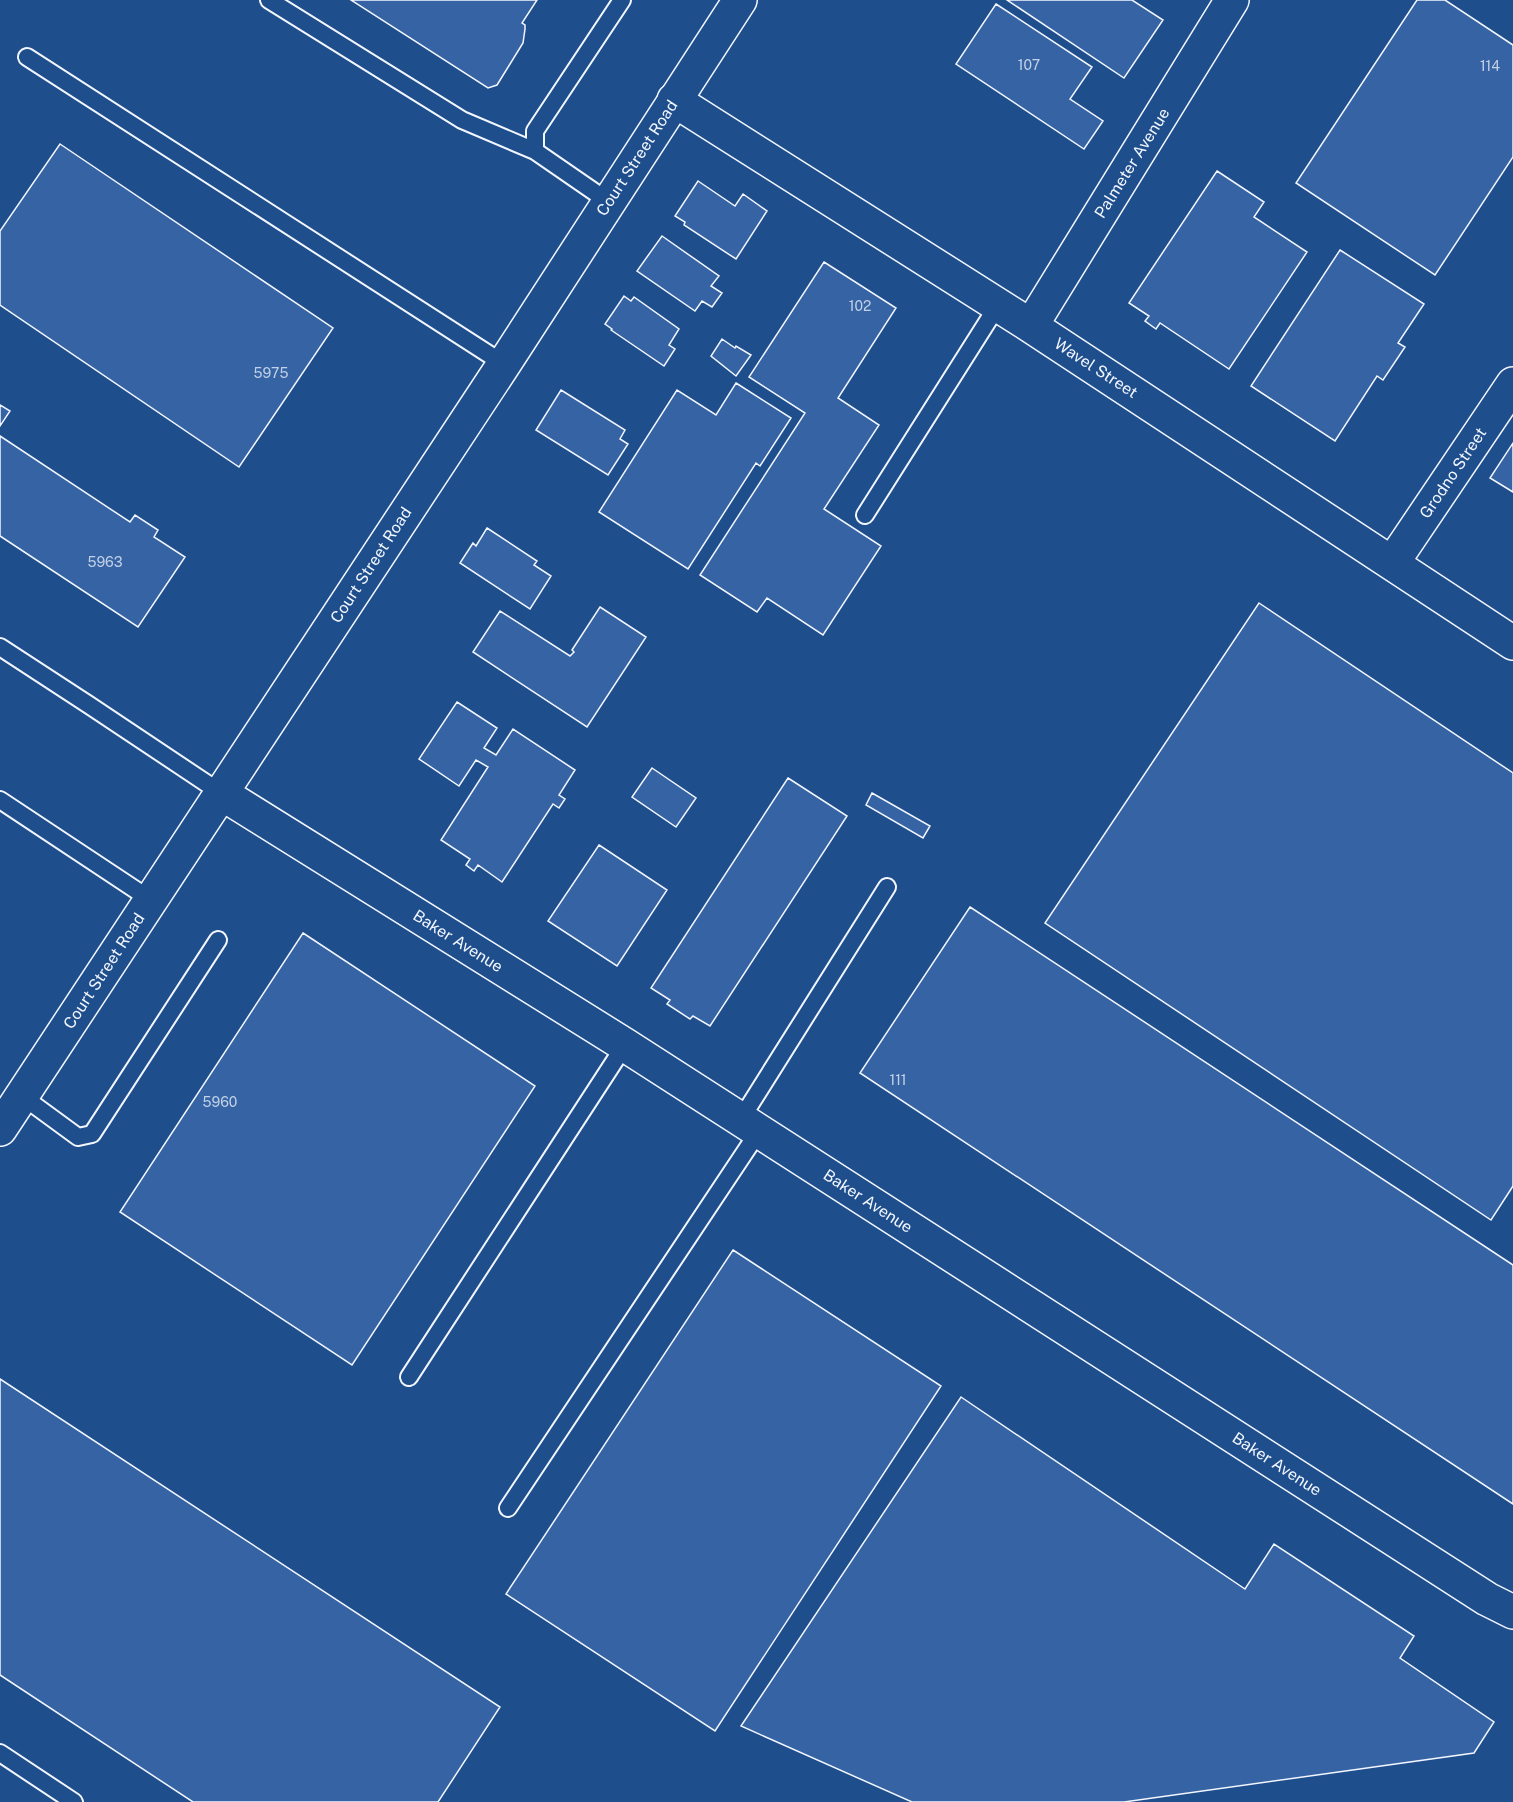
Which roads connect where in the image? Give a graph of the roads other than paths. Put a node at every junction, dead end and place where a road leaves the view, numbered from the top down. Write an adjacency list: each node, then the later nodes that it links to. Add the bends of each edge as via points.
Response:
1 (269, 0): 7 (lane, via 462,120)
2 (622, 0): 7 (lane, via 536,131)
3 (740, 0): 6 (street, Court Street Road)
4 (1232, 0): 10 (street, Palmeter Avenue)
5 (27, 57): 11 (lane)
6 (674, 100): 8 (street, Court Street Road); 9 (street, Wavel Street)
7 (535, 151): 8 (lane)
8 (609, 202): 11 (street, Court Street Road)
9 (998, 305): 10 (street, Wavel Street); 13 (lane)
10 (1031, 326): 14 (street, Wavel Street)
11 (504, 364): 17 (street, Court Street Road)
12 (1513, 384): 14 (street, Grodno Street)
13 (865, 515)
14 (1393, 562): 15 (street, Wavel Street)
15 (1513, 643)
16 (0, 647): 17 (lane)
17 (221, 793): 20 (street, Court Street Road); 22 (street, Baker Avenue)
18 (0, 800): 20 (lane)
19 (887, 887): 24 (lane)
20 (151, 900): 23 (street, Court Street Road)
21 (218, 940): 23 (lane, via 92,1134 78,1137)
22 (625, 1045): 24 (street, Baker Avenue); 26 (lane)
23 (22, 1095): 25 (street, Court Street Road)
24 (750, 1125): 27 (lane); 28 (street, Baker Avenue, via 1487,1599)
25 (0, 1129)
26 (409, 1377)
27 (508, 1508)
28 (1513, 1612)
29 (0, 1753): 30 (lane)
30 (74, 1802)

